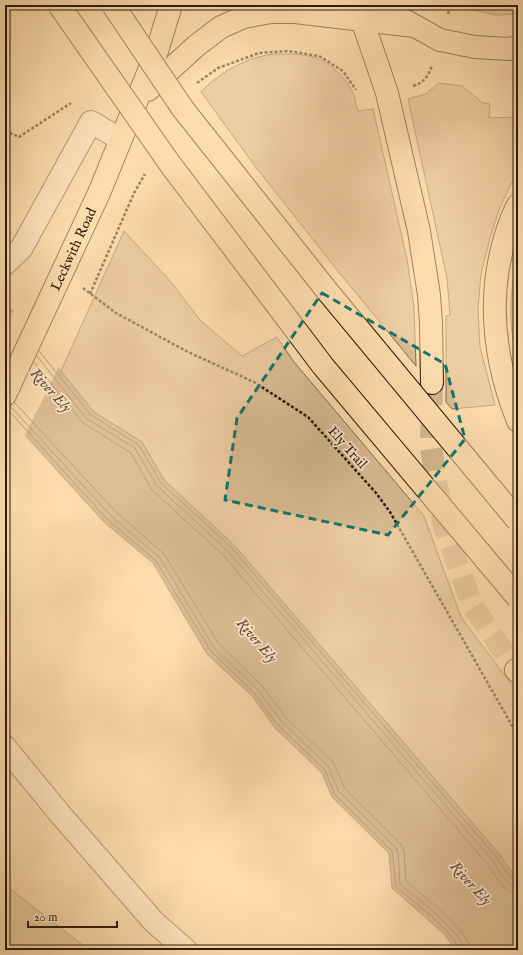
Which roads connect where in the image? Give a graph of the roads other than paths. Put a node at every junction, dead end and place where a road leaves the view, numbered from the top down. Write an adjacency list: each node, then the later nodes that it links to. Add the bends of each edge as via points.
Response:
1 (59, 5): 16 (main road, bridge, via 170,164 323,366)
2 (113, 5): 15 (main road, bridge, via 183,109 323,286)
3 (171, 5): 8 (main road, Leckwith Road, via 157,51)
4 (380, 5): 6 (main road)
5 (360, 12): 6 (main road, Leckwith Road); 8 (main road, Leckwith Road, via 271,12 244,18 221,27 196,46); 12 (main road, via 387,93 419,231 429,295)
6 (414, 26): 7 (main road, via 440,40 460,45 508,49)
7 (518, 47)
8 (137, 101): 9 (main road, Leckwith Road)
9 (120, 139): 11 (street, via 91,122 21,249); 13 (main road, Leckwith Road, via 99,193)
10 (518, 205): 14 (main road, via 499,262 494,310 499,360)
11 (5, 264)
12 (432, 383)
13 (5, 395)
14 (518, 421)
15 (518, 520)
16 (518, 598)
17 (5, 747): 18 (street, via 154,922)
18 (186, 950)

